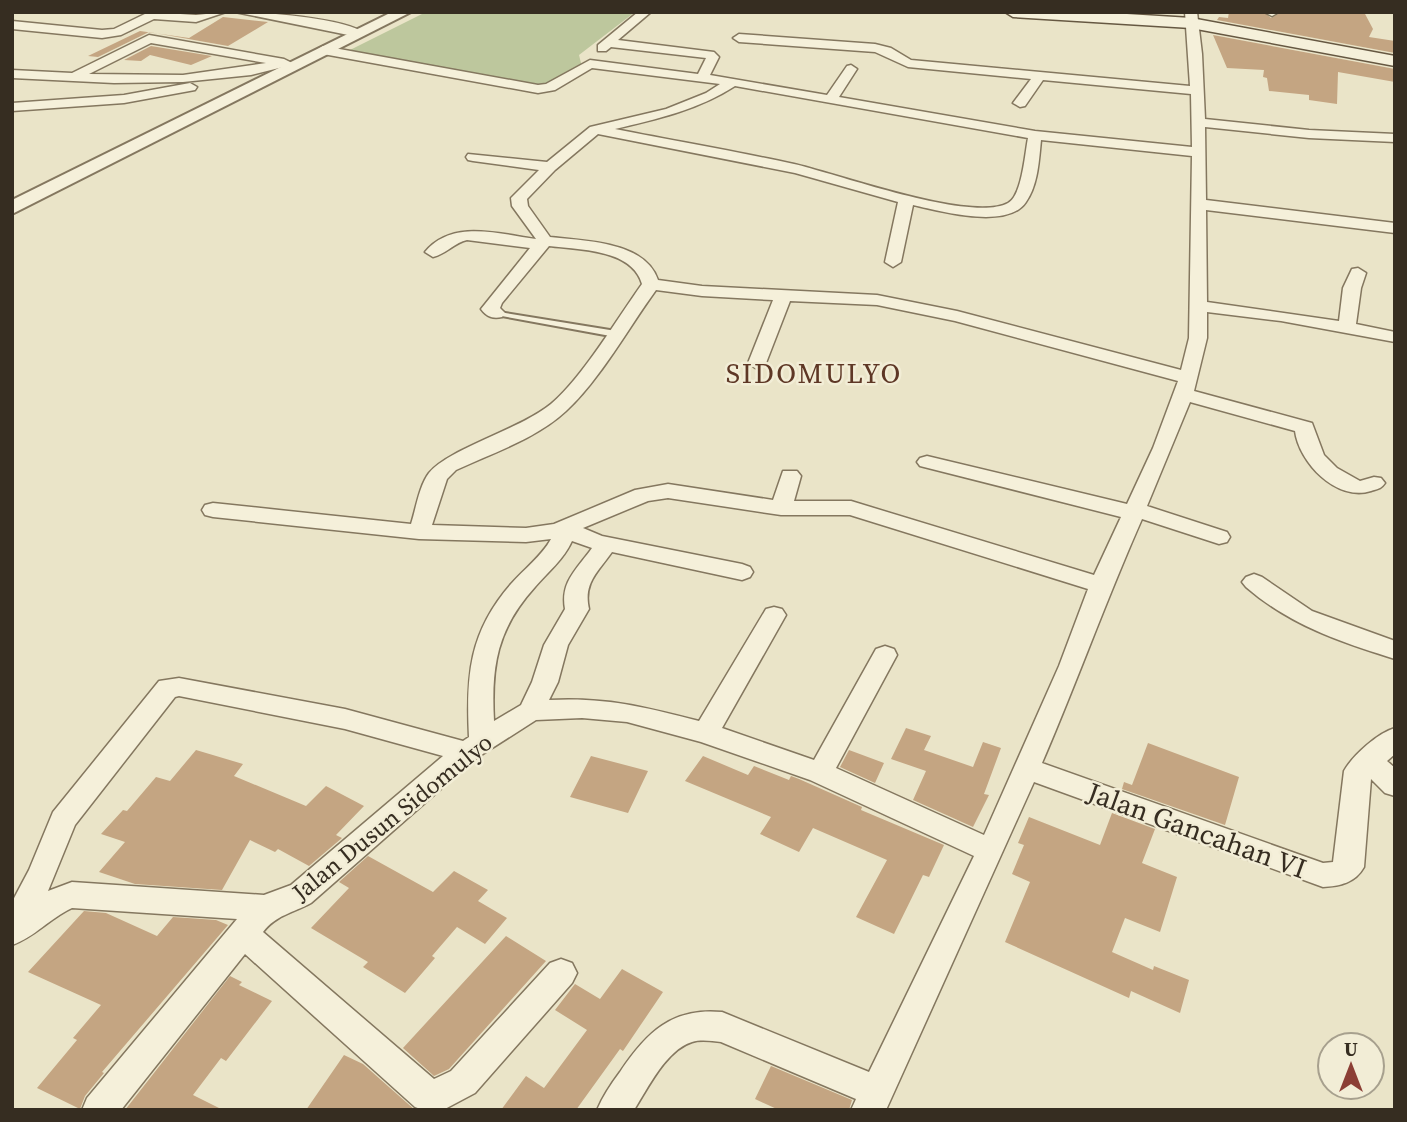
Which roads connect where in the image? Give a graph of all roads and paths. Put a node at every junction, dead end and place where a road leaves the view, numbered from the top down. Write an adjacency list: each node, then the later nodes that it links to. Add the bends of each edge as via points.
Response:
1 (219, 12): 8 (street, via 196,19 152,15 102,34)
2 (241, 12): 9 (street)
3 (404, 12): 9 (street)
4 (645, 12): 11 (street)
5 (1013, 12): 6 (main road)
6 (1048, 13): 7 (main road)
7 (1191, 18): 13 (main road); 23 (street)
8 (12, 25)
9 (358, 33): 12 (street)
10 (739, 38): 20 (street, via 875,48 908,63)
11 (609, 43): 14 (street, via 588,58); 21 (street, via 710,55)
12 (323, 50): 14 (street, via 538,89); 15 (street)
13 (1395, 61)
14 (590, 64): 21 (street)
15 (288, 65): 18 (street, via 149,39); 19 (street); 36 (street)
16 (851, 69): 24 (street)
17 (12, 74): 18 (street)
18 (76, 76): 19 (street)
19 (224, 76): 26 (street, via 155,96)
20 (1039, 77): 23 (street); 25 (street)
21 (702, 78): 22 (street)
22 (733, 82): 24 (street); 28 (street, via 670,112)
23 (1197, 91): 27 (street)
24 (831, 99): 30 (street)
25 (1020, 103)
26 (12, 107)
27 (1196, 122): 29 (street, via 1309,134); 31 (street)
28 (596, 130): 33 (street); 34 (street, via 799,170)
29 (1393, 134)
30 (1035, 135): 31 (street); 34 (street, via 1023,196 1014,206 980,212)
31 (1199, 152): 35 (street)
32 (473, 157): 33 (street)
33 (550, 167): 38 (street, via 519,198)
34 (906, 200): 40 (street)
35 (1198, 204): 37 (street); 44 (street)
36 (12, 208)
37 (1395, 228)
38 (543, 243): 39 (street, via 467,235); 42 (street, via 601,249 633,258 645,267); 45 (street, via 495,301 490,309)
39 (433, 252)
40 (893, 262)
41 (1358, 273): 46 (street)
42 (651, 284): 43 (street); 47 (street)
43 (784, 295): 49 (street); 50 (street, via 916,307)
44 (1197, 306): 46 (street); 50 (street, via 1198,338)
45 (496, 313): 47 (lane)
46 (1347, 327): 48 (street)
47 (616, 334): 58 (street, via 558,408 527,429 449,466 437,477)
48 (1395, 337)
49 (757, 363)
50 (1186, 386): 53 (street, via 1305,427 1312,456 1332,475 1359,488); 56 (street)
51 (928, 462): 56 (street)
52 (790, 476): 54 (street)
53 (1374, 483)
54 (781, 508): 57 (street, via 654,492); 63 (street, via 851,508)
55 (213, 510): 58 (street)
56 (1135, 512): 59 (street); 63 (street)
57 (562, 528): 58 (street, via 526,535); 60 (street); 70 (street, via 556,549 499,616 479,682)
58 (419, 532)
59 (1219, 537)
60 (605, 546): 61 (street, via 637,548); 67 (street, via 577,585 577,609 556,645)
61 (742, 572)
62 (1254, 582): 65 (street, via 1276,602 1327,629)
63 (1101, 585): 72 (street)
64 (774, 615): 68 (street)
65 (1395, 650)
66 (885, 655): 73 (street)
67 (531, 711): 68 (street, Jalan Dusun Sidomulyo, via 583,708 627,712); 70 (street, Jalan Dusun Sidomulyo)
68 (706, 733): 73 (street, Jalan Dusun Sidomulyo)
69 (1395, 738): 71 (street, Jalan Gancahan VI)
70 (474, 747): 76 (street, Jalan Dusun Sidomulyo, via 301,894); 78 (street, via 168,688 63,820)
71 (1370, 762): 72 (street, Jalan Gancahan VI, via 1358,771 1349,867 1323,875); 74 (street)
72 (1026, 768): 75 (street)
73 (820, 773): 75 (street, Jalan Dusun Sidomulyo)
74 (1395, 785)
75 (991, 851): 80 (street)
76 (264, 908): 77 (street, Jalan Dusun Sidomulyo); 78 (street, Jalan Dusun Sidomulyo, via 72,895 42,908)
77 (243, 933): 79 (street, via 427,1095 434,1096 463,1082); 81 (street, Jalan Dusun Sidomulyo)
78 (12, 934)
79 (562, 973)
80 (872, 1100): 82 (street, via 722,1027 703,1026 687,1028 659,1046)
81 (99, 1110)
82 (614, 1110)

